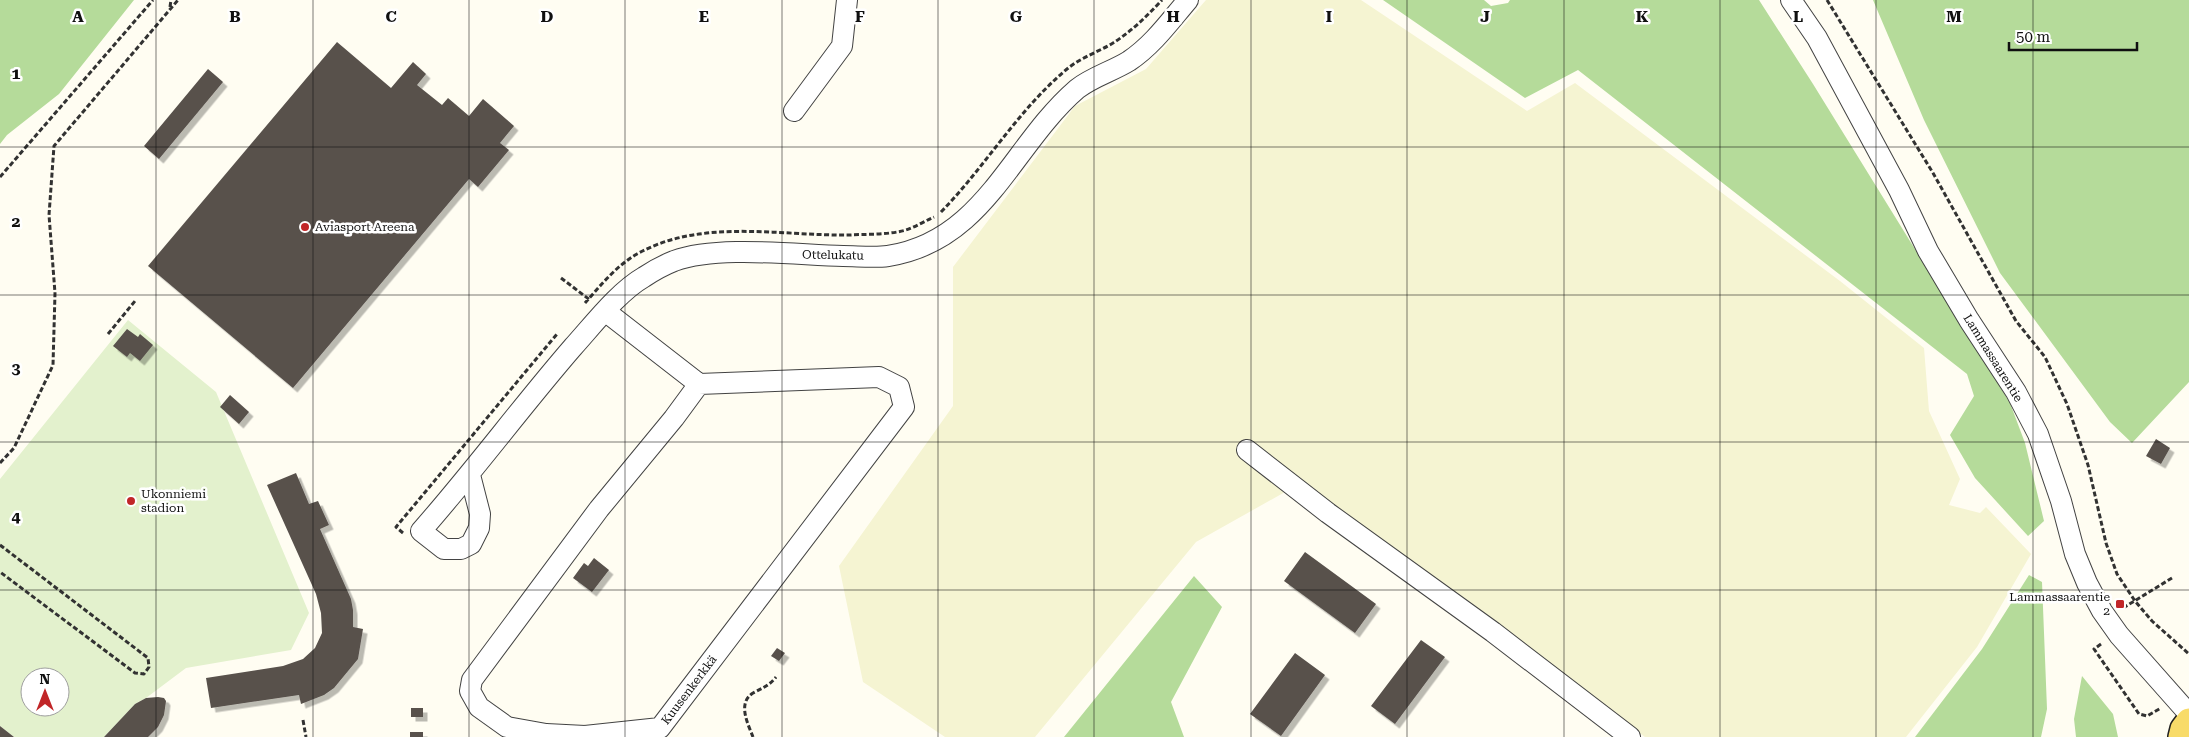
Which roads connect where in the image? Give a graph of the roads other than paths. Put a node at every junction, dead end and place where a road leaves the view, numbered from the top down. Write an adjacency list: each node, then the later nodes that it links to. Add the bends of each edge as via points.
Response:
1 (847, 0): 4 (street, via 842,46)
2 (1188, 0): 5 (street, Ottelukatu, via 1147,47 1078,88 992,191 955,228 922,247 886,257 703,255 674,261 641,278)
3 (1791, 0): 9 (street, Lammassaarentie, via 1817,38 1900,190 1928,251 2016,392 2038,434 2075,554 2102,611)
4 (794, 111)
5 (605, 311): 6 (street); 8 (street, Ottelukatu, via 534,393)
6 (698, 384): 6 (street, Kuusenkerkkä, via 879,377 899,387 904,407 660,728 585,736 507,727 479,707 470,691 472,680 598,509)
7 (1247, 450): 11 (street)
8 (470, 475)
9 (2189, 714)
10 (2189, 721): 12 (main road)
11 (1630, 737)
12 (2181, 737)

